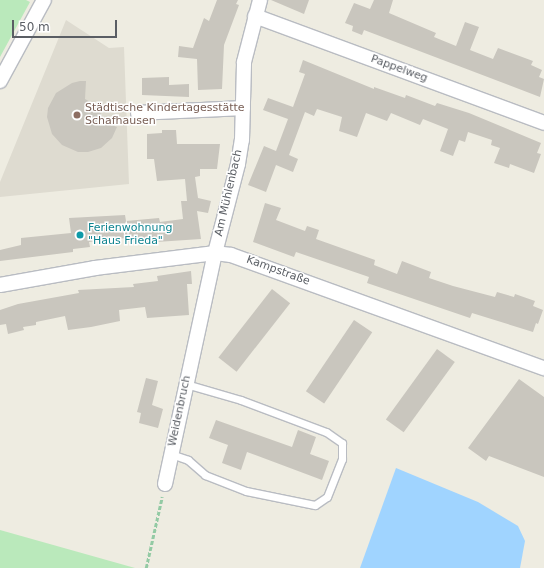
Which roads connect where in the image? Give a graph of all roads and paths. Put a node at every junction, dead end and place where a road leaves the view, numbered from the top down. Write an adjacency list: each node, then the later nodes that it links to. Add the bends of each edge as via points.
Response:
1 (44, 0): 4 (street)
2 (260, 0): 3 (street, Am Mühlenbach)
3 (255, 16): 5 (street, Am Mühlenbach, via 244,62); 7 (street, Pappelweg)
4 (0, 81)
5 (243, 108): 6 (street); 8 (street, Am Mühlenbach, via 238,164)
6 (138, 113)
7 (544, 123)
8 (215, 253): 9 (street, Kampstraße, via 95,268); 10 (street, Kampstraße, via 246,259); 11 (street, Weidenbruch)
9 (0, 285)
10 (544, 368)
11 (186, 384): 12 (street, Weidenbruch); 12 (lane, via 241,400 326,432 342,443 342,459 327,497 315,505 246,491 205,475 188,460)
12 (171, 454): 13 (street, Weidenbruch)
13 (164, 484): 14 (path)
14 (146, 568)

